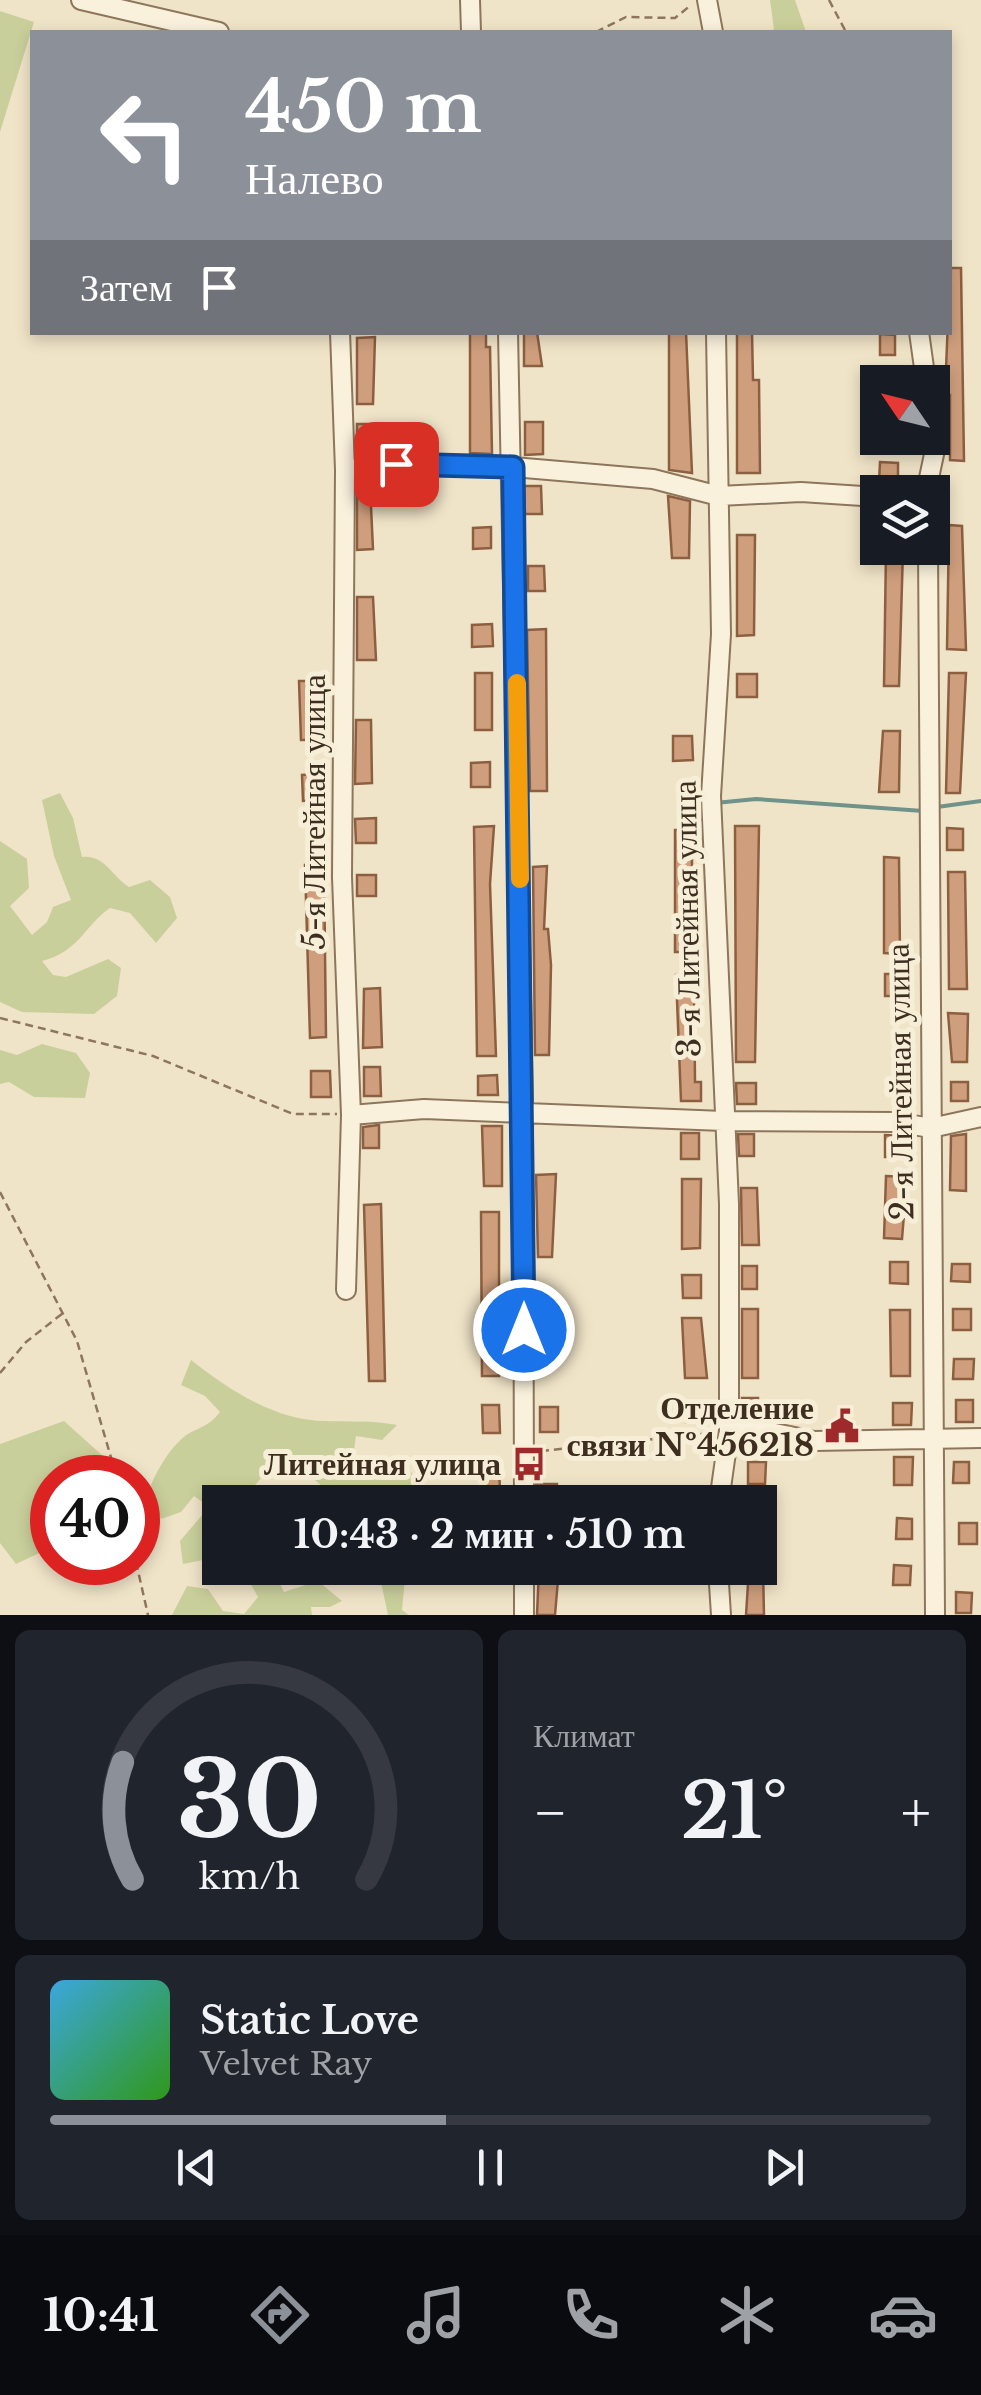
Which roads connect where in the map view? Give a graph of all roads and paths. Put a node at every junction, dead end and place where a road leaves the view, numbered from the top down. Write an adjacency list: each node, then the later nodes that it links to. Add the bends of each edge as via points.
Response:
1 (82, 0): 6 (street)
2 (470, 0): 7 (street)
3 (698, 0): 8 (path, via 676,18 626,17)
4 (708, 0): 9 (street)
5 (829, 0): 10 (path)
6 (210, 30)
7 (470, 30)
8 (600, 30)
9 (712, 30)
10 (845, 30)
11 (340, 335): 17 (street, 5-я Литейная улица)
12 (508, 335): 16 (street)
13 (716, 335): 18 (street, 3-я Литейная улица)
14 (919, 335): 15 (street)
15 (924, 365)
16 (513, 467): 17 (street, via 396,464); 18 (street, via 653,479); 22 (street)
17 (344, 470): 23 (street, 5-я Литейная улица, via 342,877)
18 (719, 496): 19 (street); 25 (street, 3-я Литейная улица, via 721,634 711,796)
19 (860, 496)
20 (928, 565): 26 (street, 2-я Литейная улица)
21 (0, 1018): 23 (path, via 153,1056 293,1114)
22 (523, 1114): 23 (street, via 424,1108); 25 (street); 34 (street)
23 (351, 1115): 28 (street, 5-я Литейная улица)
24 (981, 1117): 26 (street)
25 (723, 1121): 26 (street, via 840,1119); 31 (street, 3-я Литейная улица)
26 (931, 1128): 33 (street, 2-я Литейная улица)
27 (0, 1192): 29 (path)
28 (346, 1290)
29 (62, 1313): 30 (path); 35 (path, via 77,1341)
30 (0, 1374)
31 (729, 1431): 33 (street, via 814,1441); 34 (path); 37 (street, 3-я Литейная улица)
32 (981, 1438): 33 (street)
33 (935, 1442): 44 (street, 2-я Литейная улица)
34 (524, 1454): 36 (street)
35 (110, 1455)
36 (524, 1485)
37 (721, 1485)
38 (141, 1585): 41 (path)
39 (524, 1585): 42 (street)
40 (719, 1585): 43 (street)
41 (148, 1615)
42 (524, 1615)
43 (721, 1615)
44 (936, 1615)

